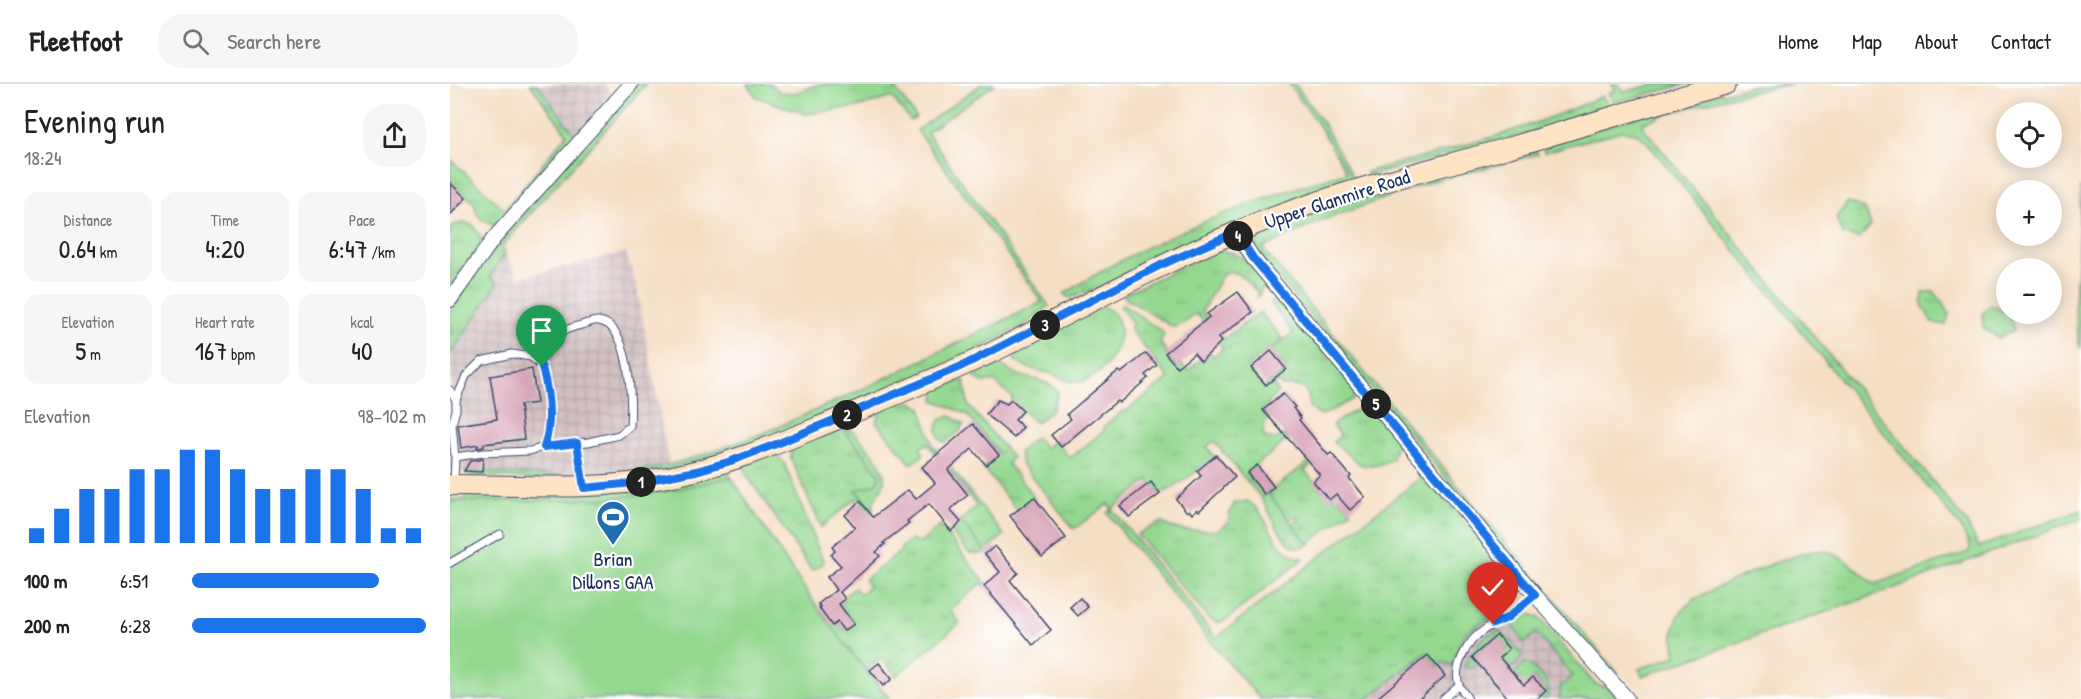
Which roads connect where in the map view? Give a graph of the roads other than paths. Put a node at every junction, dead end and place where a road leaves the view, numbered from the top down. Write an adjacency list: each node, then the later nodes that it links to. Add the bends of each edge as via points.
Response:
1 (631, 84): 4 (street, via 494,238)
2 (1726, 84): 3 (main road, Upper Glanmire Road, via 1332,197)
3 (1236, 232): 12 (main road, Upper Glanmire Road, via 1161,265 980,357 779,443 688,473); 15 (street, via 1253,258)
4 (450, 300)
5 (531, 357): 7 (lane, via 512,354 481,361 466,376); 8 (lane, via 543,344 574,326 599,321 612,327 623,345 632,403 630,426 619,435); 9 (lane, via 542,367 545,379 550,416)
6 (450, 390): 7 (lane)
7 (456, 400): 10 (lane, via 452,424)
8 (577, 443): 9 (lane); 12 (lane)
9 (544, 447): 10 (lane)
10 (455, 457): 11 (lane)
11 (452, 485): 12 (main road, Upper Glanmire Road)
12 (584, 488)
13 (500, 534): 14 (lane)
14 (450, 564)
15 (1535, 595): 16 (lane, via 1507,618 1474,637 1462,656); 19 (street)
16 (1458, 685): 17 (lane); 18 (lane)
17 (1443, 699)
18 (1468, 699)
19 (1627, 699)

